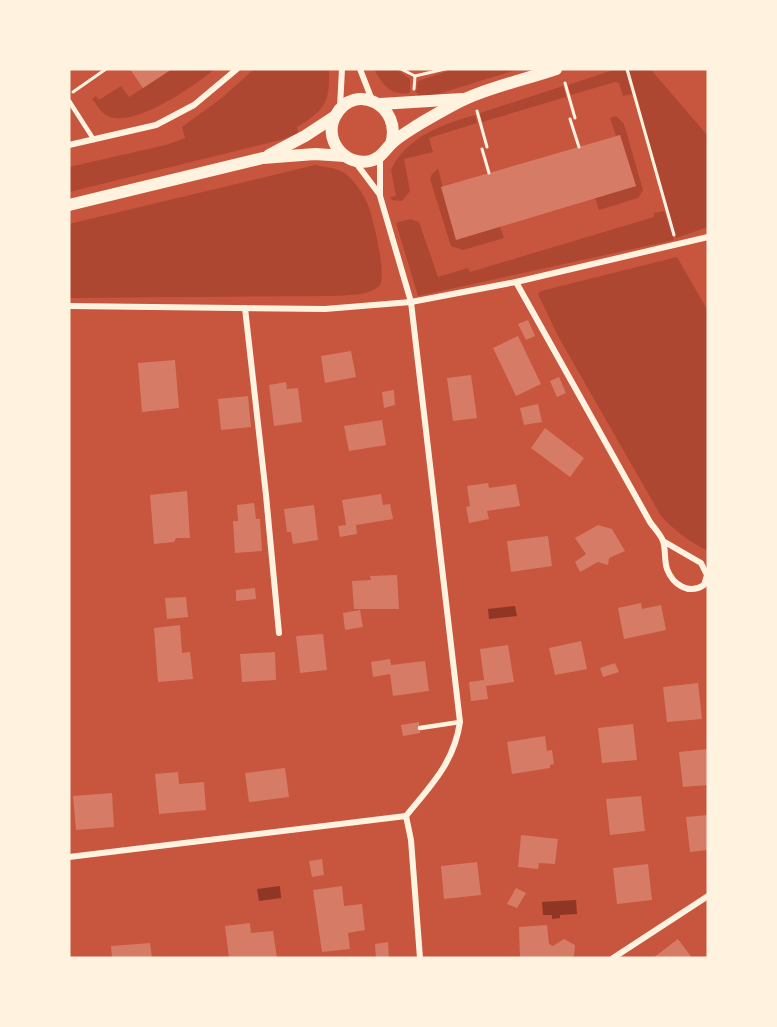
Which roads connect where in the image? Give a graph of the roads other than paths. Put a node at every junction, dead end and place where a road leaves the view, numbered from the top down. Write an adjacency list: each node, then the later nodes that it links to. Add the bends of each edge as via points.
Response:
1 (237, 69): 9 (street, via 210,94 178,115 156,125)
2 (342, 69): 8 (street)
3 (360, 69): 7 (street)
4 (556, 69): 5 (main road)
5 (466, 99): 7 (main road); 10 (main road)
6 (69, 101): 9 (lane)
7 (376, 102): 8 (main road, via 354,100); 10 (main road, via 391,118)
8 (337, 113): 13 (main road, via 305,136); 14 (main road, via 334,143)
9 (94, 140): 11 (street)
10 (391, 144): 12 (main road)
11 (69, 145)
12 (380, 156): 14 (main road, via 362,162); 15 (street)
13 (262, 158): 14 (main road, via 315,154); 16 (main road)
14 (349, 158): 15 (street)
15 (381, 196): 19 (street)
16 (69, 205)
17 (708, 237): 18 (street)
18 (516, 282): 19 (street); 22 (street)
19 (411, 302): 21 (street, via 325,309); 24 (street)
20 (69, 306): 21 (street)
21 (245, 308): 23 (street)
22 (663, 541): 22 (street, via 668,572 676,581 690,591 704,585 707,575 700,563)
23 (279, 633)
24 (460, 722): 25 (lane); 26 (street, via 449,761)
25 (420, 728)
26 (406, 816): 27 (street); 29 (street)
27 (69, 857)
28 (708, 896): 30 (street)
29 (420, 958)
30 (613, 958)

